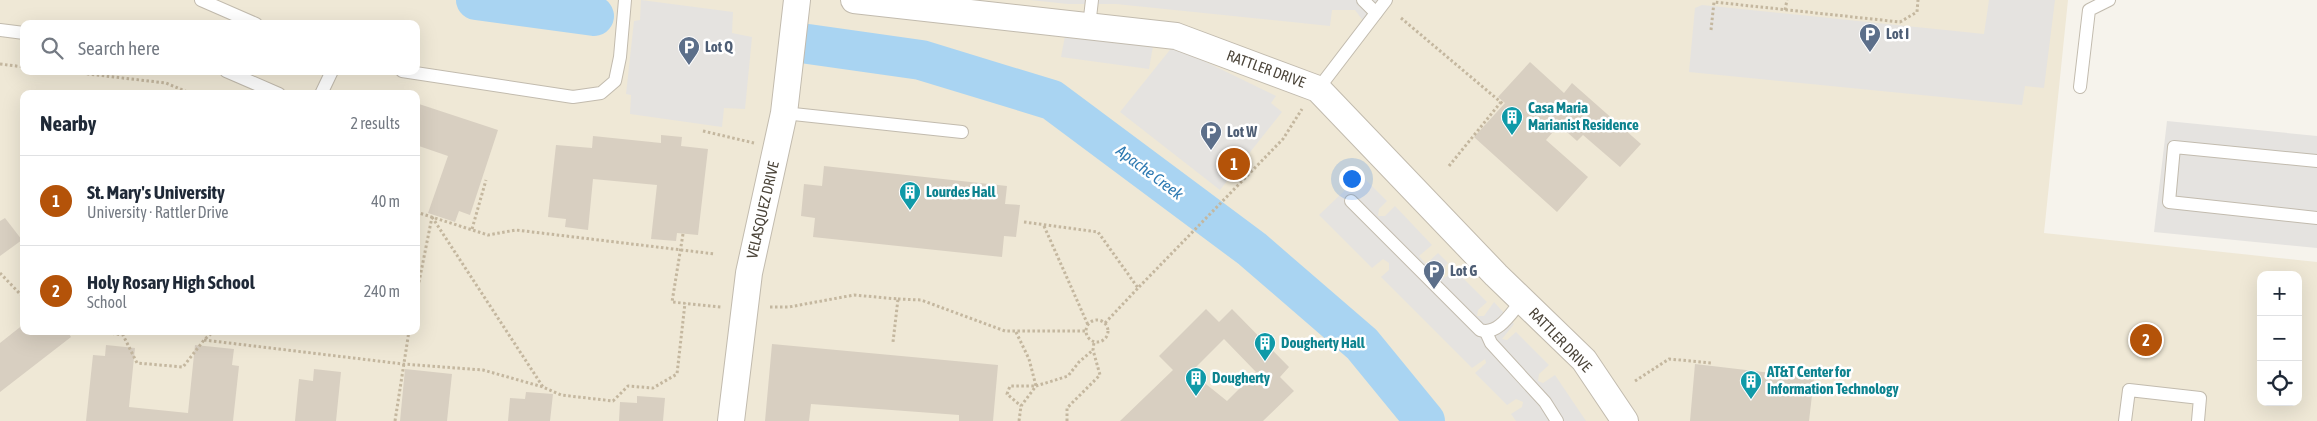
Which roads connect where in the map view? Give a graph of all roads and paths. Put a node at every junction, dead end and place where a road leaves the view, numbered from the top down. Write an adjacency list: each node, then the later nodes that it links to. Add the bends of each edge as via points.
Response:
1 (201, 0): 14 (lane)
2 (625, 0): 21 (lane, via 615,81 601,93 573,97)
3 (796, 0): 30 (street, VELASQUEZ DRIVE)
4 (854, 0): 15 (street, RATTLER DRIVE)
5 (1092, 0): 15 (lane)
6 (1363, 0): 12 (lane)
7 (1386, 0): 12 (lane)
8 (1786, 0): 11 (path)
9 (1918, 0): 11 (path, via 1917,12 1900,22)
10 (2109, 0): 26 (lane, via 2089,10)
11 (1786, 10): 17 (path, via 1714,2)
12 (1376, 13): 25 (lane)
13 (1401, 18): 33 (path, via 1502,103)
14 (247, 20)
15 (1089, 26): 25 (street, RATTLER DRIVE, via 1176,36)
16 (0, 30): 18 (lane)
17 (1711, 30)
18 (20, 32)
19 (0, 64): 20 (path)
20 (20, 66)
21 (420, 74)
22 (97, 75): 27 (path, via 166,83)
23 (235, 75): 28 (lane)
24 (330, 75): 29 (lane)
25 (1312, 86): 47 (path, via 1283,139); 50 (street, RATTLER DRIVE)
26 (2080, 88)
27 (183, 90)
28 (270, 90)
29 (323, 90)
30 (784, 113): 31 (lane); 73 (street, VELASQUEZ DRIVE, via 749,273)
31 (962, 132)
32 (2317, 161): 38 (lane, via 2174,148 2169,202)
33 (1449, 166)
34 (486, 180): 41 (path)
35 (1351, 201): 58 (lane, via 1480,330)
36 (420, 213): 37 (path)
37 (432, 217): 41 (path); 46 (path); 70 (path)
38 (2317, 218)
39 (1024, 222): 40 (path)
40 (1044, 226): 47 (path, via 1098,232); 55 (path)
41 (472, 229): 43 (path, via 488,235 516,230)
42 (683, 234): 43 (path)
43 (680, 249): 44 (path); 51 (path, via 672,302)
44 (715, 254)
45 (0, 273): 48 (path)
46 (420, 277)
47 (1138, 288): 54 (path)
48 (20, 294)
49 (898, 299): 53 (path, via 854,295); 57 (path, via 920,300 1005,331); 63 (path)
50 (1522, 300): 58 (lane, via 1497,329); 77 (street, RATTLER DRIVE, via 1584,360)
51 (685, 303): 52 (path); 70 (path, via 677,374 653,388 628,386 613,401 561,395)
52 (724, 307)
53 (770, 308)
54 (1105, 323): 55 (path, via 1099,320); 64 (path, via 1107,337 1102,342)
55 (1088, 325): 56 (path)
56 (1086, 331): 57 (path); 64 (path)
57 (1016, 332): 69 (path, via 1029,359)
58 (1486, 332): 76 (lane, via 1491,343 1545,402)
59 (123, 335): 62 (path, via 137,363 183,368)
60 (210, 335): 62 (path)
61 (409, 335): 67 (path)
62 (204, 340): 67 (path)
63 (893, 342)
64 (1094, 342): 65 (path)
65 (1093, 350): 69 (path, via 1068,376); 75 (path, via 1100,374 1067,408)
66 (1712, 363): 68 (path, via 1669,359)
67 (403, 364): 70 (path, via 482,370); 72 (path)
68 (1635, 381)
69 (1036, 386): 71 (path); 71 (path, via 1010,386 1007,394)
70 (544, 388)
71 (1021, 406): 74 (path)
72 (394, 421)
73 (731, 421)
74 (1019, 421)
75 (1067, 421)
76 (1557, 421)
77 (1625, 421)
78 (2125, 421): 79 (lane, via 2129,390 2200,398)
79 (2198, 421)

